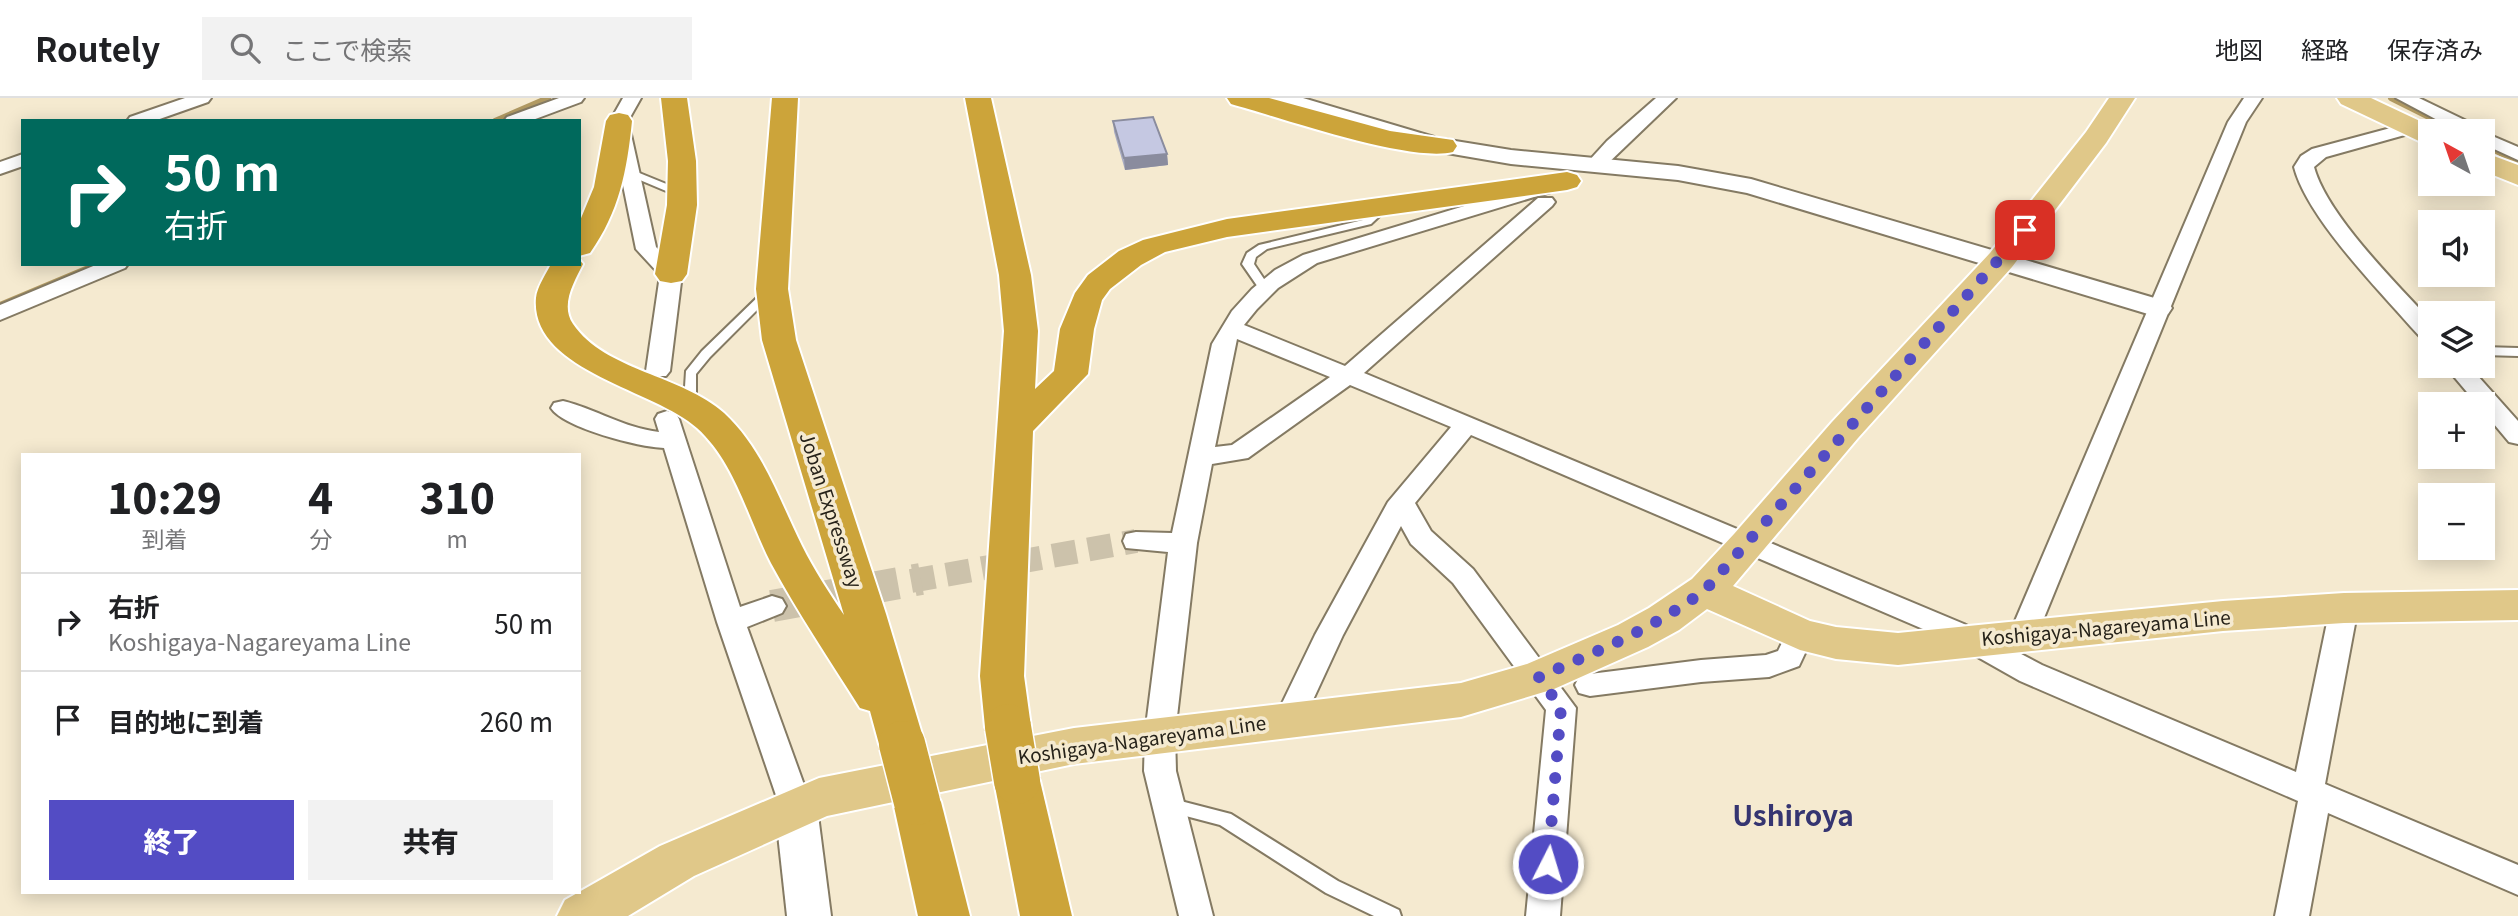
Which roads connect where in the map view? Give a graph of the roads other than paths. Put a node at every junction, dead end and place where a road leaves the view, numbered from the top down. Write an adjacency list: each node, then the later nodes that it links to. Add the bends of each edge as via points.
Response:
1 (202, 98): 14 (street)
2 (575, 98): 15 (street)
3 (674, 98): 30 (highway)
4 (785, 98): 38 (highway, Joban Expressway)
5 (978, 98): 52 (highway, via 1015,275 1021,331)
6 (1240, 98): 20 (highway, via 1388,138)
7 (1284, 98): 20 (street)
8 (1667, 98): 23 (street)
9 (2122, 98): 33 (main road, Koshigaya-Nagareyama Line)
10 (2253, 98): 39 (street, via 2237,122)
11 (2350, 98): 17 (main road)
12 (2405, 98): 16 (street)
13 (626, 109): 26 (street); 32 (highway, via 606,201)
14 (142, 119)
15 (518, 119)
16 (2448, 119)
17 (2418, 129)
18 (2418, 132): 41 (street, via 2319,153 2308,159 2304,168 2306,182 2326,209)
19 (2496, 143): 21 (street)
20 (1443, 146): 23 (street)
21 (2518, 154)
22 (21, 161): 25 (street)
23 (1596, 164): 27 (street)
24 (2496, 166): 28 (main road)
25 (0, 168)
26 (632, 173): 30 (lane); 36 (street, via 646,249)
27 (1678, 173): 29 (street, via 1611,174); 33 (street, via 1751,186)
28 (2518, 176)
29 (1556, 191): 31 (highway); 37 (street, via 1310,259 1279,274); 46 (street)
30 (682, 194): 36 (highway)
31 (1387, 205): 37 (lane, via 1367,222 1262,247 1248,264); 52 (highway, via 1197,233 1130,258 1099,282 1086,300 1071,374)
32 (581, 244)
33 (2001, 260): 39 (street); 57 (main road, Koshigaya-Nagareyama Line)
34 (113, 266): 40 (street)
35 (566, 266): 49 (highway, via 550,303 550,318 558,332)
36 (671, 274): 45 (street)
37 (1264, 288): 42 (street)
38 (772, 289): 49 (lane, via 690,374); 70 (highway, Joban Expressway, via 779,340 794,394)
39 (2158, 308): 64 (street)
40 (0, 313)
41 (2418, 320)
42 (1231, 328): 46 (street); 53 (street, via 1223,344)
43 (2495, 351): 44 (lane)
44 (2518, 352)
45 (658, 370)
46 (1347, 376): 50 (street); 53 (street, via 1239,452)
47 (2469, 378): 51 (street)
48 (563, 408): 49 (street, via 646,441)
49 (677, 421): 62 (street); 70 (highway, via 711,421 728,440 792,565)
50 (1467, 424): 54 (street); 57 (street)
51 (2514, 425)
52 (1015, 428): 78 (highway, bridge, via 1002,676 1017,781)
53 (1201, 457): 56 (street)
54 (1401, 502): 66 (street, via 1420,537 1463,576); 68 (street)
55 (1136, 541): 56 (street)
56 (1183, 543): 69 (street)
57 (1748, 544): 58 (main road, Koshigaya-Nagareyama Line); 65 (street)
58 (1706, 589): 63 (main road, Koshigaya-Nagareyama Line); 66 (main road, Koshigaya-Nagareyama Line, via 1633,636)
59 (2518, 605): 61 (main road, Koshigaya-Nagareyama Line)
60 (772, 606): 62 (street)
61 (2344, 608): 64 (main road, Koshigaya-Nagareyama Line); 71 (street)
62 (731, 622): 73 (street)
63 (1800, 634): 65 (main road, Koshigaya-Nagareyama Line, via 1898,649); 67 (street, via 1789,658 1769,666)
64 (2023, 635): 65 (main road, Koshigaya-Nagareyama Line)
65 (1975, 640): 71 (street, via 2031,673)
66 (1539, 677): 68 (main road, Koshigaya-Nagareyama Line, via 1461,700); 81 (street, via 1561,708)
67 (1590, 685)
68 (1289, 720): 69 (main road, Koshigaya-Nagareyama Line)
69 (1160, 734): 72 (street, via 1160,771); 73 (main road, Koshigaya-Nagareyama Line, via 849,791)
70 (900, 738): 77 (highway, Joban Expressway, bridge)
71 (2312, 792): 74 (street); 82 (street)
72 (1168, 805): 79 (street); 80 (lane, via 1225,819 1332,887)
73 (796, 807): 75 (main road, Koshigaya-Nagareyama Line, via 677,861); 76 (street)
74 (2518, 880)
75 (583, 916)
76 (809, 916)
77 (944, 916)
78 (1046, 916)
79 (1196, 916)
80 (1392, 916)
81 (1543, 916)
82 (2292, 916)

